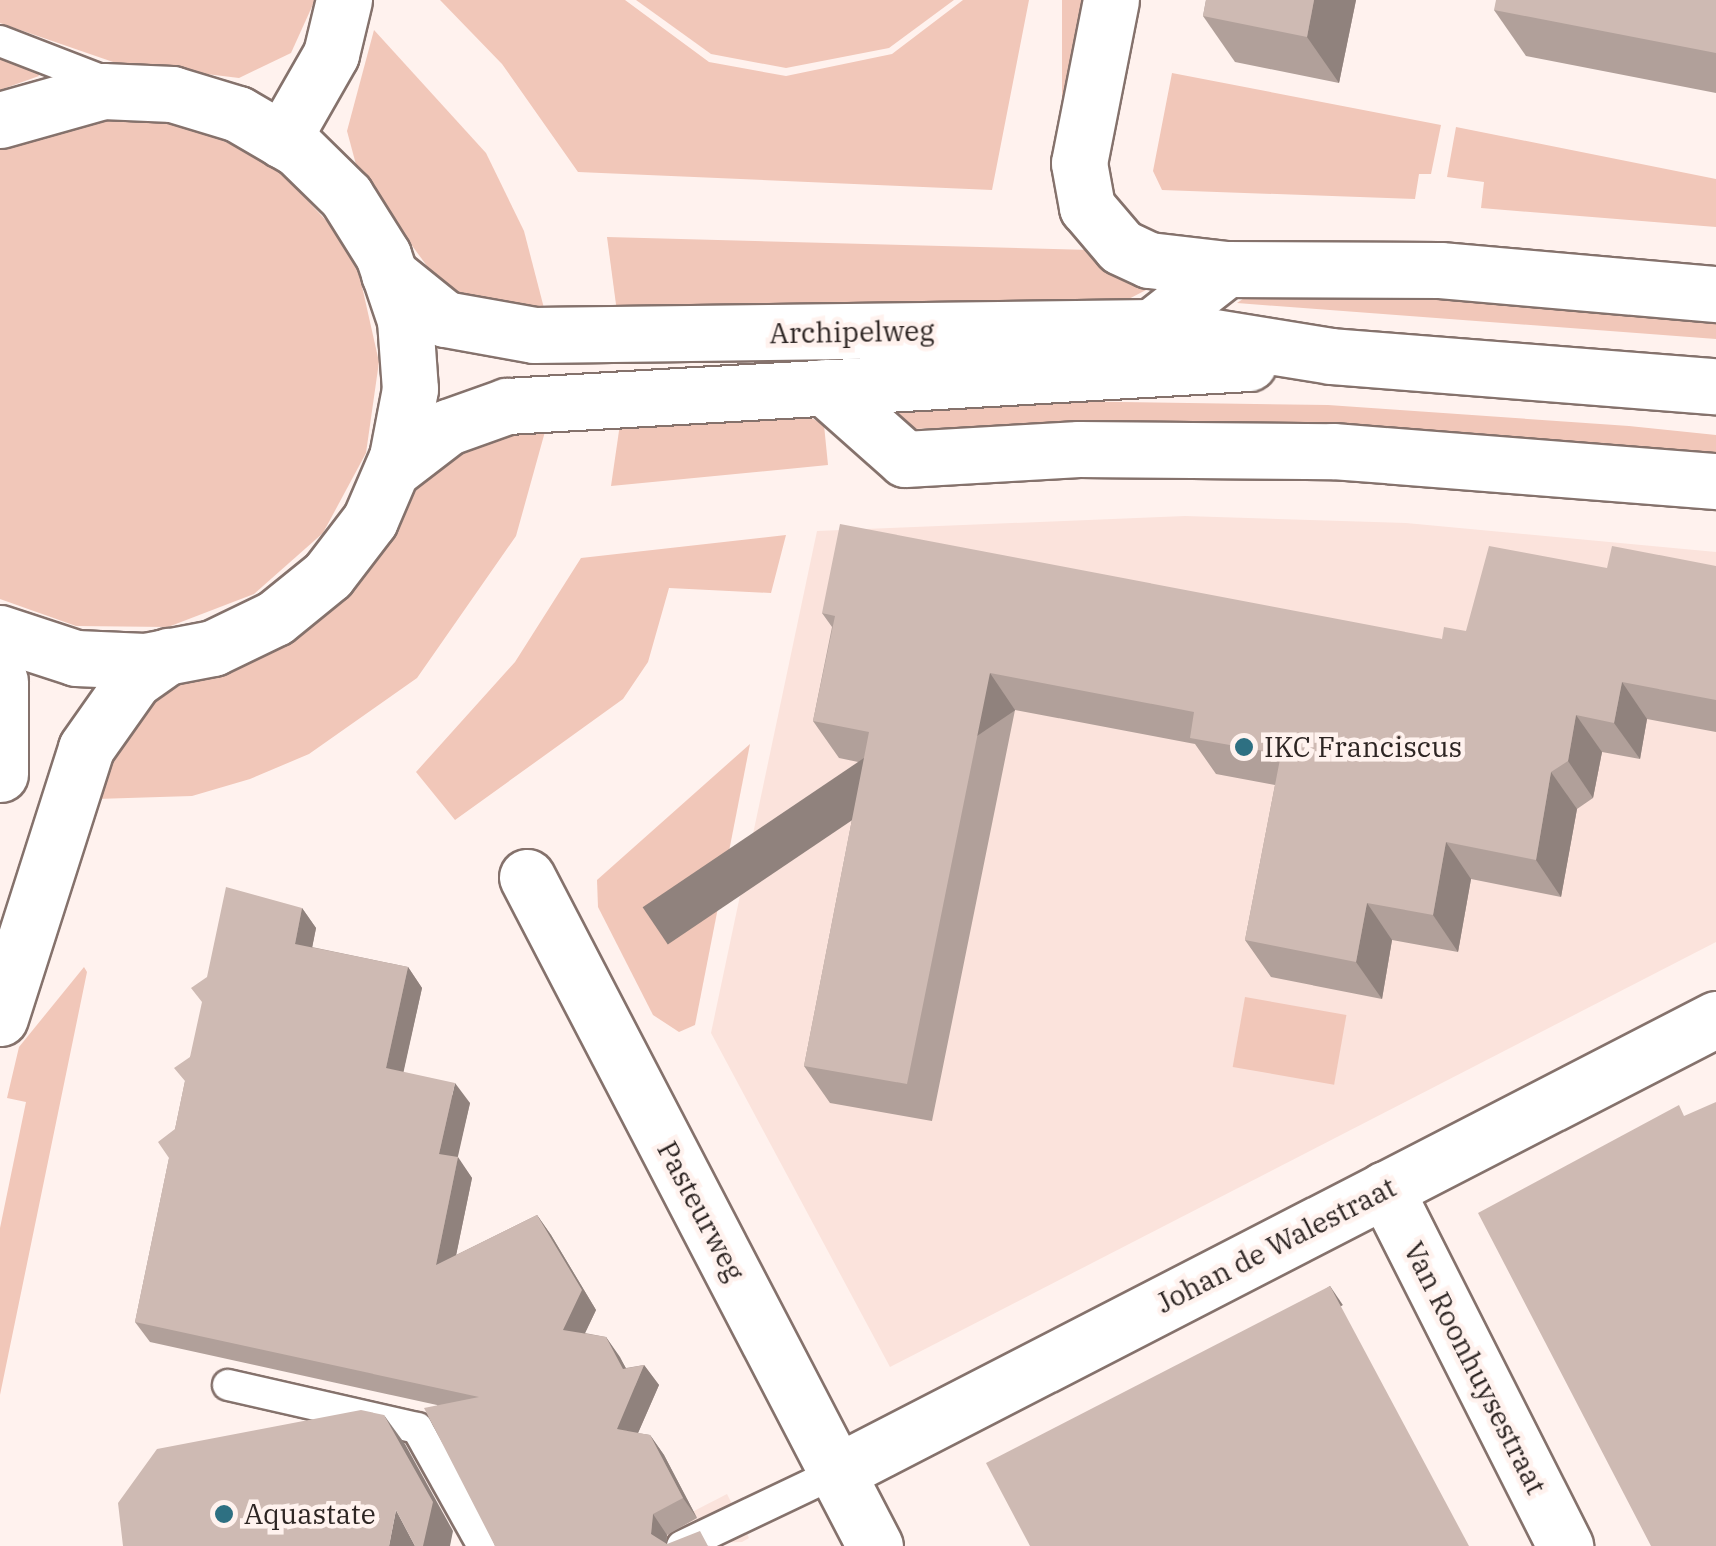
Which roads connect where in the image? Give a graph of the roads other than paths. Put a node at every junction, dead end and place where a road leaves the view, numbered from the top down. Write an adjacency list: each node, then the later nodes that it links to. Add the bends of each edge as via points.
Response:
1 (344, 0): 6 (main road, via 331,54)
2 (1111, 0): 7 (main road, via 1079,163 1102,229 1149,260)
3 (0, 41): 4 (lane)
4 (131, 92): 5 (main road, via 35,104); 6 (main road, via 238,114)
5 (0, 120)
6 (282, 140): 8 (main road, via 346,196)
7 (1226, 268): 9 (main road, via 1440,270); 10 (main road)
8 (389, 274): 10 (main road, Archipelweg, via 445,319 534,334); 14 (main road, via 405,320 410,389)
9 (1716, 294)
10 (1152, 327): 11 (main road, Archipelweg)
11 (1331, 356): 12 (main road, Archipelweg); 13 (main road, Archipelweg, via 1070,380)
12 (1716, 386)
13 (824, 387): 14 (main road, Archipelweg, via 507,406 448,427); 15 (main road, via 904,459 1080,448 1333,451)
14 (392, 470): 17 (main road, via 370,520 328,575 275,618 212,648)
15 (1716, 481)
16 (0, 632): 17 (main road, via 76,658)
17 (168, 656): 21 (main road, via 125,690 86,748)
18 (0, 682): 19 (main road)
19 (0, 774)
20 (527, 877): 25 (main road, Pasteurweg)
21 (0, 1018)
22 (1716, 1018): 23 (main road, Johan de Walestraat)
23 (1385, 1189): 25 (main road, Johan de Walestraat); 29 (main road, Van Roonhuysestraat)
24 (228, 1385): 26 (lane, via 418,1428)
25 (837, 1472): 27 (lane); 28 (main road, Pasteurweg)
26 (483, 1546)
27 (682, 1546)
28 (876, 1546)
29 (1565, 1546)

